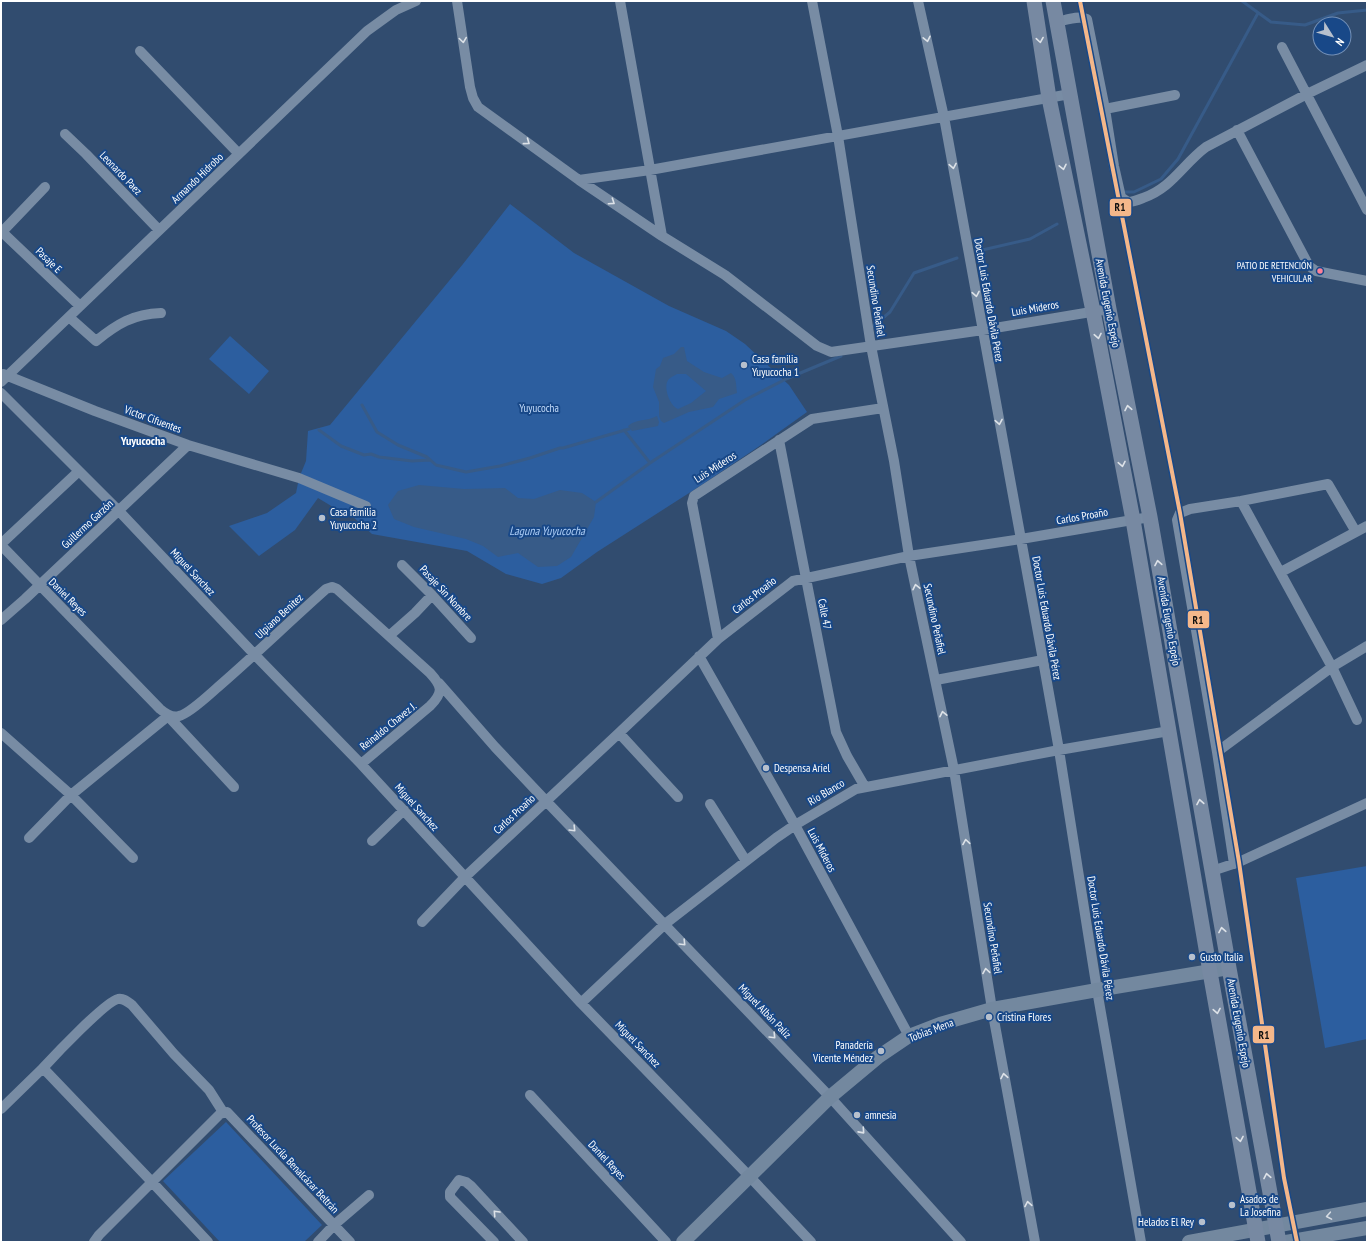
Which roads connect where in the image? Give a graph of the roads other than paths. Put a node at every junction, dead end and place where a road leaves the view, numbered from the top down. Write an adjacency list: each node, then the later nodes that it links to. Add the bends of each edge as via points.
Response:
1 (416, 1): 21 (street, Armando Hidrobo, via 396,10 367,31)
2 (457, 1): 23 (street, Luis Mideros, one-way to 23, via 472,98 478,107)
3 (620, 1): 22 (street)
4 (812, 1): 20 (street, Secundino Peñafiel)
5 (918, 1): 17 (street, Doctor Luis Eduardo Dávila Pérez, one-way to 17)
6 (1034, 1): 15 (main road, Avenida Eugenio Espejo, one-way to 15)
7 (1053, 1): 8 (main road, Avenida Eugenio Espejo)
8 (1057, 22): 12 (main road, Avenida Eugenio Espejo); 16 (street, via 1076,18 1087,19)
9 (1282, 47): 13 (street)
10 (140, 51): 21 (street)
11 (1367, 65): 13 (street)
12 (1070, 94): 15 (street); 31 (main road, Avenida Eugenio Espejo)
13 (1307, 94): 18 (street); 25 (street)
14 (1175, 95): 16 (street)
15 (1049, 98): 17 (street); 32 (main road, Avenida Eugenio Espejo, one-way to 32)
16 (1105, 109): 18 (street, via 1117,182 1121,197 1128,202 1159,190 1172,181 1199,152)
17 (944, 117): 20 (street); 35 (street, Doctor Luis Eduardo Dávila Pérez, one-way to 35)
18 (1237, 130): 29 (street, via 1309,266 1316,271)
19 (65, 134): 26 (street, Leonardo Paez)
20 (838, 136): 22 (street); 36 (street, Secundino Peñafiel)
21 (239, 154): 26 (street, Armando Hidrobo)
22 (650, 170): 23 (street); 28 (street)
23 (579, 180): 28 (street, Luis Mideros, one-way to 28)
24 (45, 187): 27 (street)
25 (1367, 210)
26 (159, 230): 30 (street, Armando Hidrobo)
27 (1, 232): 30 (street, Pasaje E)
28 (662, 236): 36 (street, Luis Mideros, via 725,275 817,346 831,352)
29 (1367, 281)
30 (80, 306): 34 (street, Armando Hidrobo)
31 (1109, 309): 32 (street, Luis Mideros); 46 (main road, Avenida Eugenio Espejo, one-way to 31)
32 (1093, 311): 35 (street, Luis Mideros); 47 (main road, Avenida Eugenio Espejo, one-way to 47)
33 (161, 313): 34 (street, via 139,315 125,320 96,341)
34 (69, 317): 37 (street, Armando Hidrobo)
35 (982, 330): 36 (street, Luis Mideros); 50 (street, Doctor Luis Eduardo Dávila Pérez, one-way to 50)
36 (871, 346): 39 (street, Secundino Peñafiel)
37 (3, 377): 41 (street, Victor Cifuentes)
38 (1, 393): 42 (street, Miguel Sanchez)
39 (883, 408): 40 (street, Luis Mideros, via 812,419); 52 (street, Secundino Peñafiel)
40 (779, 440): 55 (street, Calle 47); 62 (street, Luis Mideros, via 694,496 692,503)
41 (188, 445): 44 (street, Victor Cifuentes, via 299,478); 45 (street, Guillermo Garzón)
42 (79, 471): 45 (street, Miguel Sanchez); 51 (street)
43 (1241, 501): 49 (street, via 1328,484); 54 (street); 76 (street, via 1190,509 1180,513 1177,520)
44 (366, 506)
45 (119, 511): 56 (street, Guillermo Garzón); 64 (street, Miguel Sanchez)
46 (1150, 517): 47 (street, Carlos Proaño); 93 (main road, Avenida Eugenio Espejo, one-way to 46)
47 (1133, 520): 50 (street, Carlos Proaño); 72 (main road, Avenida Eugenio Espejo)
48 (1367, 526): 49 (street)
49 (1356, 532): 54 (street)
50 (1021, 539): 52 (street, Carlos Proaño); 66 (street, Doctor Luis Eduardo Dávila Pérez)
51 (1, 544): 56 (street, Daniel Reyes)
52 (909, 556): 55 (street, Carlos Proaño); 68 (street, Secundino Peñafiel, one-way to 52)
53 (402, 565): 58 (street, Pasaje Sin Nombre)
54 (1281, 572): 67 (street)
55 (806, 578): 62 (street, Carlos Proaño, via 793,580); 80 (street, Calle 47, via 836,732)
56 (40, 586): 59 (street, Guillermo Garzón); 70 (street, Daniel Reyes)
57 (320, 594): 60 (street, Miguel Albán Paliz, via 332,587 337,589); 64 (street, Ulpiano Benitez)
58 (432, 595): 60 (street); 61 (street, Pasaje Sin Nombre)
59 (1, 620)
60 (389, 636): 69 (street, Miguel Albán Paliz)
61 (471, 638)
62 (718, 639): 65 (street, Carlos Proaño)
63 (1367, 646): 67 (street)
64 (254, 655): 70 (street, Ulpiano Benitez, via 206,698 179,716); 77 (street, Miguel Sanchez)
65 (699, 656): 74 (street, Carlos Proaño); 87 (street, Luis Mideros)
66 (1043, 660): 68 (street); 75 (street, Doctor Luis Eduardo Dávila Pérez)
67 (1332, 667): 71 (street); 76 (street)
68 (936, 680): 78 (street, Secundino Peñafiel, one-way to 68)
69 (439, 683): 77 (street, Reinaldo Chavez J., via 436,700); 83 (street, Miguel Albán Paliz)
70 (168, 716): 79 (street, Daniel Reyes); 81 (street)
71 (1357, 720)
72 (1169, 731): 75 (street, Río Blanco); 98 (main road, Avenida Eugenio Espejo)
73 (1, 733): 81 (street)
74 (619, 733): 82 (street); 83 (street, Carlos Proaño)
75 (1059, 750): 78 (street, Río Blanco); 99 (street, Doctor Luis Eduardo Dávila Pérez)
76 (1217, 752): 92 (street)
77 (361, 764): 86 (street, Miguel Sanchez)
78 (954, 770): 80 (street, Río Blanco); 101 (street, Secundino Peñafiel, one-way to 78)
79 (234, 787)
80 (865, 787): 87 (street, Río Blanco, via 856,789)
81 (71, 795): 88 (street); 90 (street)
82 (678, 797)
83 (546, 801): 94 (street, Carlos Proaño); 96 (street, Miguel Albán Paliz, one-way to 96)
84 (1367, 803): 92 (street)
85 (710, 804): 91 (street)
86 (404, 810): 89 (street); 94 (street, Miguel Sanchez)
87 (795, 825): 91 (street, Río Blanco); 102 (street, Luis Mideros)
88 (29, 838)
89 (372, 841)
90 (133, 858)
91 (746, 861): 96 (street, Río Blanco)
92 (1234, 864): 93 (street)
93 (1212, 871): 97 (main road, Avenida Eugenio Espejo, one-way to 93)
94 (465, 877): 95 (street, Carlos Proaño); 100 (street, Miguel Sanchez)
95 (422, 922)
96 (665, 924): 100 (street, Río Blanco); 105 (street, Miguel Albán Paliz, one-way to 105)
97 (1229, 968): 98 (street, Tobias Mena); 113 (main road, Avenida Eugenio Espejo, one-way to 97)
98 (1210, 972): 99 (street, Tobias Mena); 115 (main road, Avenida Eugenio Espejo, one-way to 115)
99 (1097, 990): 101 (street, Tobias Mena); 127 (street, Doctor Luis Eduardo Dávila Pérez)
100 (581, 1003): 108 (street, Miguel Sanchez)
101 (992, 1009): 102 (street, Tobias Mena); 126 (street, Secundino Peñafiel, one-way to 101)
102 (909, 1036): 105 (street, Tobias Mena, via 878,1057)
103 (43, 1068): 106 (street); 107 (street, via 101,1011 118,999 125,999 209,1090); 109 (street)
104 (530, 1095): 122 (street, Daniel Reyes)
105 (830, 1097): 108 (street, Tobias Mena); 125 (street, Miguel Albán Paliz, one-way to 125)
106 (1, 1109)
107 (219, 1115): 109 (street); 112 (street, Profesor Lucila Benalcázar Beltrán, via 227,1112)
108 (750, 1177): 123 (street, Tobias Mena); 124 (street, Miguel Sanchez)
109 (152, 1182): 116 (street); 117 (street)
110 (369, 1196): 112 (street)
111 (1367, 1210): 113 (street, one-way to 113)
112 (334, 1225): 118 (street); 119 (street, Profesor Lucila Benalcázar Beltrán)
113 (1276, 1225): 115 (street); 129 (main road, Avenida Eugenio Espejo)
114 (1367, 1228): 130 (street)
115 (1257, 1236): 128 (street)
116 (94, 1242)
117 (208, 1242)
118 (318, 1242)
119 (350, 1242)
120 (494, 1242): 121 (street, one-way to 120, via 471,1186 459,1180 450,1192 450,1197)
121 (523, 1242)
122 (666, 1242)
123 (684, 1242)
124 (811, 1242)
125 (961, 1242)
126 (1035, 1242)
127 (1141, 1242)
128 (1189, 1242)
129 (1279, 1242)
130 (1286, 1242)

